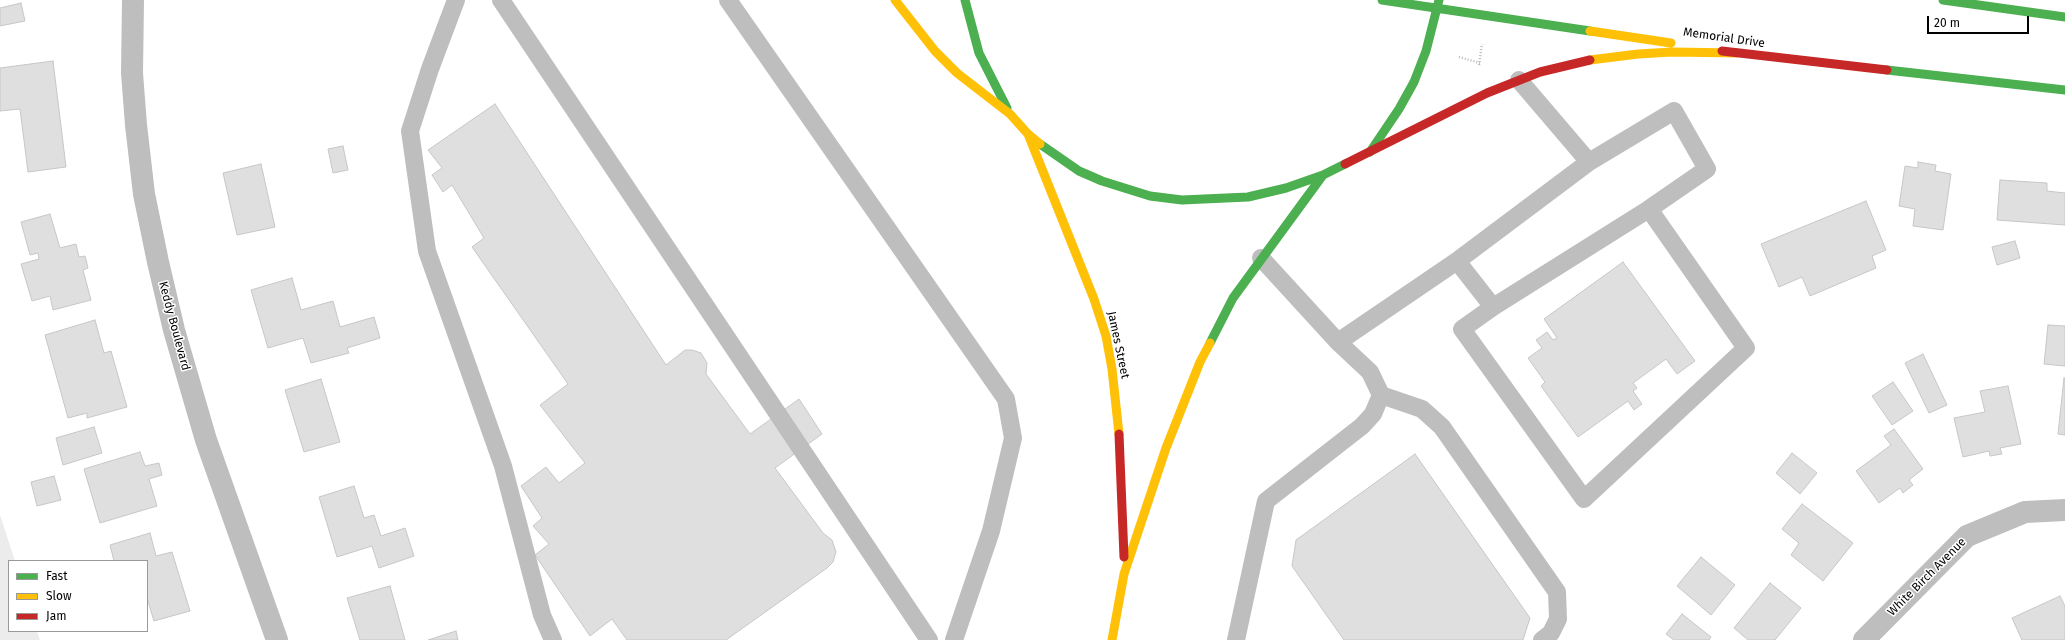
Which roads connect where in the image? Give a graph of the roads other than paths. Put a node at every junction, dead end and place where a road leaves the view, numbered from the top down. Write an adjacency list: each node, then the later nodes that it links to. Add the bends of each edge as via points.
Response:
1 (133, 0): 28 (street, Keddy Boulevard, via 132,73 136,126 144,194 162,277 174,330 206,440)
2 (456, 0): 29 (lane, via 410,131 427,251 503,466 542,615)
3 (501, 0): 30 (lane)
4 (728, 0): 31 (lane, via 1006,399 1013,438 991,531)
5 (894, 0): 15 (main road, via 951,67)
6 (965, 0): 15 (main road, via 979,53)
7 (1382, 0): 9 (main road, Memorial Drive)
8 (1943, 0): 10 (main road)
9 (1438, 4): 12 (main road, Memorial Drive); 17 (main road, via 1414,82)
10 (2038, 7): 11 (main road)
11 (2065, 17)
12 (1737, 53): 13 (main road, via 1672,52 1604,58 1571,64); 14 (main road, Memorial Drive)
13 (1519, 80): 17 (main road, via 1483,95); 18 (lane)
14 (2065, 90)
15 (1010, 114): 16 (main road)
16 (1028, 134): 19 (main road, via 1079,170 1102,181 1150,196 1182,200 1248,197 1286,188); 27 (main road, James Street, via 1094,299 1106,336 1119,435)
17 (1370, 153): 19 (main road)
18 (1589, 162): 20 (lane, via 1674,111 1708,169); 22 (lane)
19 (1323, 175): 21 (main road, James Street)
20 (1649, 209): 23 (lane); 23 (lane, via 1746,348 1584,499 1462,329)
21 (1261, 258): 24 (lane); 27 (main road, James Street, via 1233,298 1200,362 1166,448)
22 (1457, 261): 23 (lane); 24 (lane)
23 (1493, 307)
24 (1338, 342): 25 (lane, via 1370,372)
25 (1381, 395): 33 (lane, via 1373,414 1362,426 1266,501); 34 (lane, via 1422,409 1442,427 1557,592 1558,619 1551,633)
26 (2065, 510): 35 (street, White Birch Avenue, via 2025,512 1967,536)
27 (1124, 574): 32 (main road, James Street)
28 (277, 640)
29 (553, 640)
30 (929, 640)
31 (954, 640)
32 (1112, 640)
33 (1236, 640)
34 (1542, 640)
35 (1864, 640)

